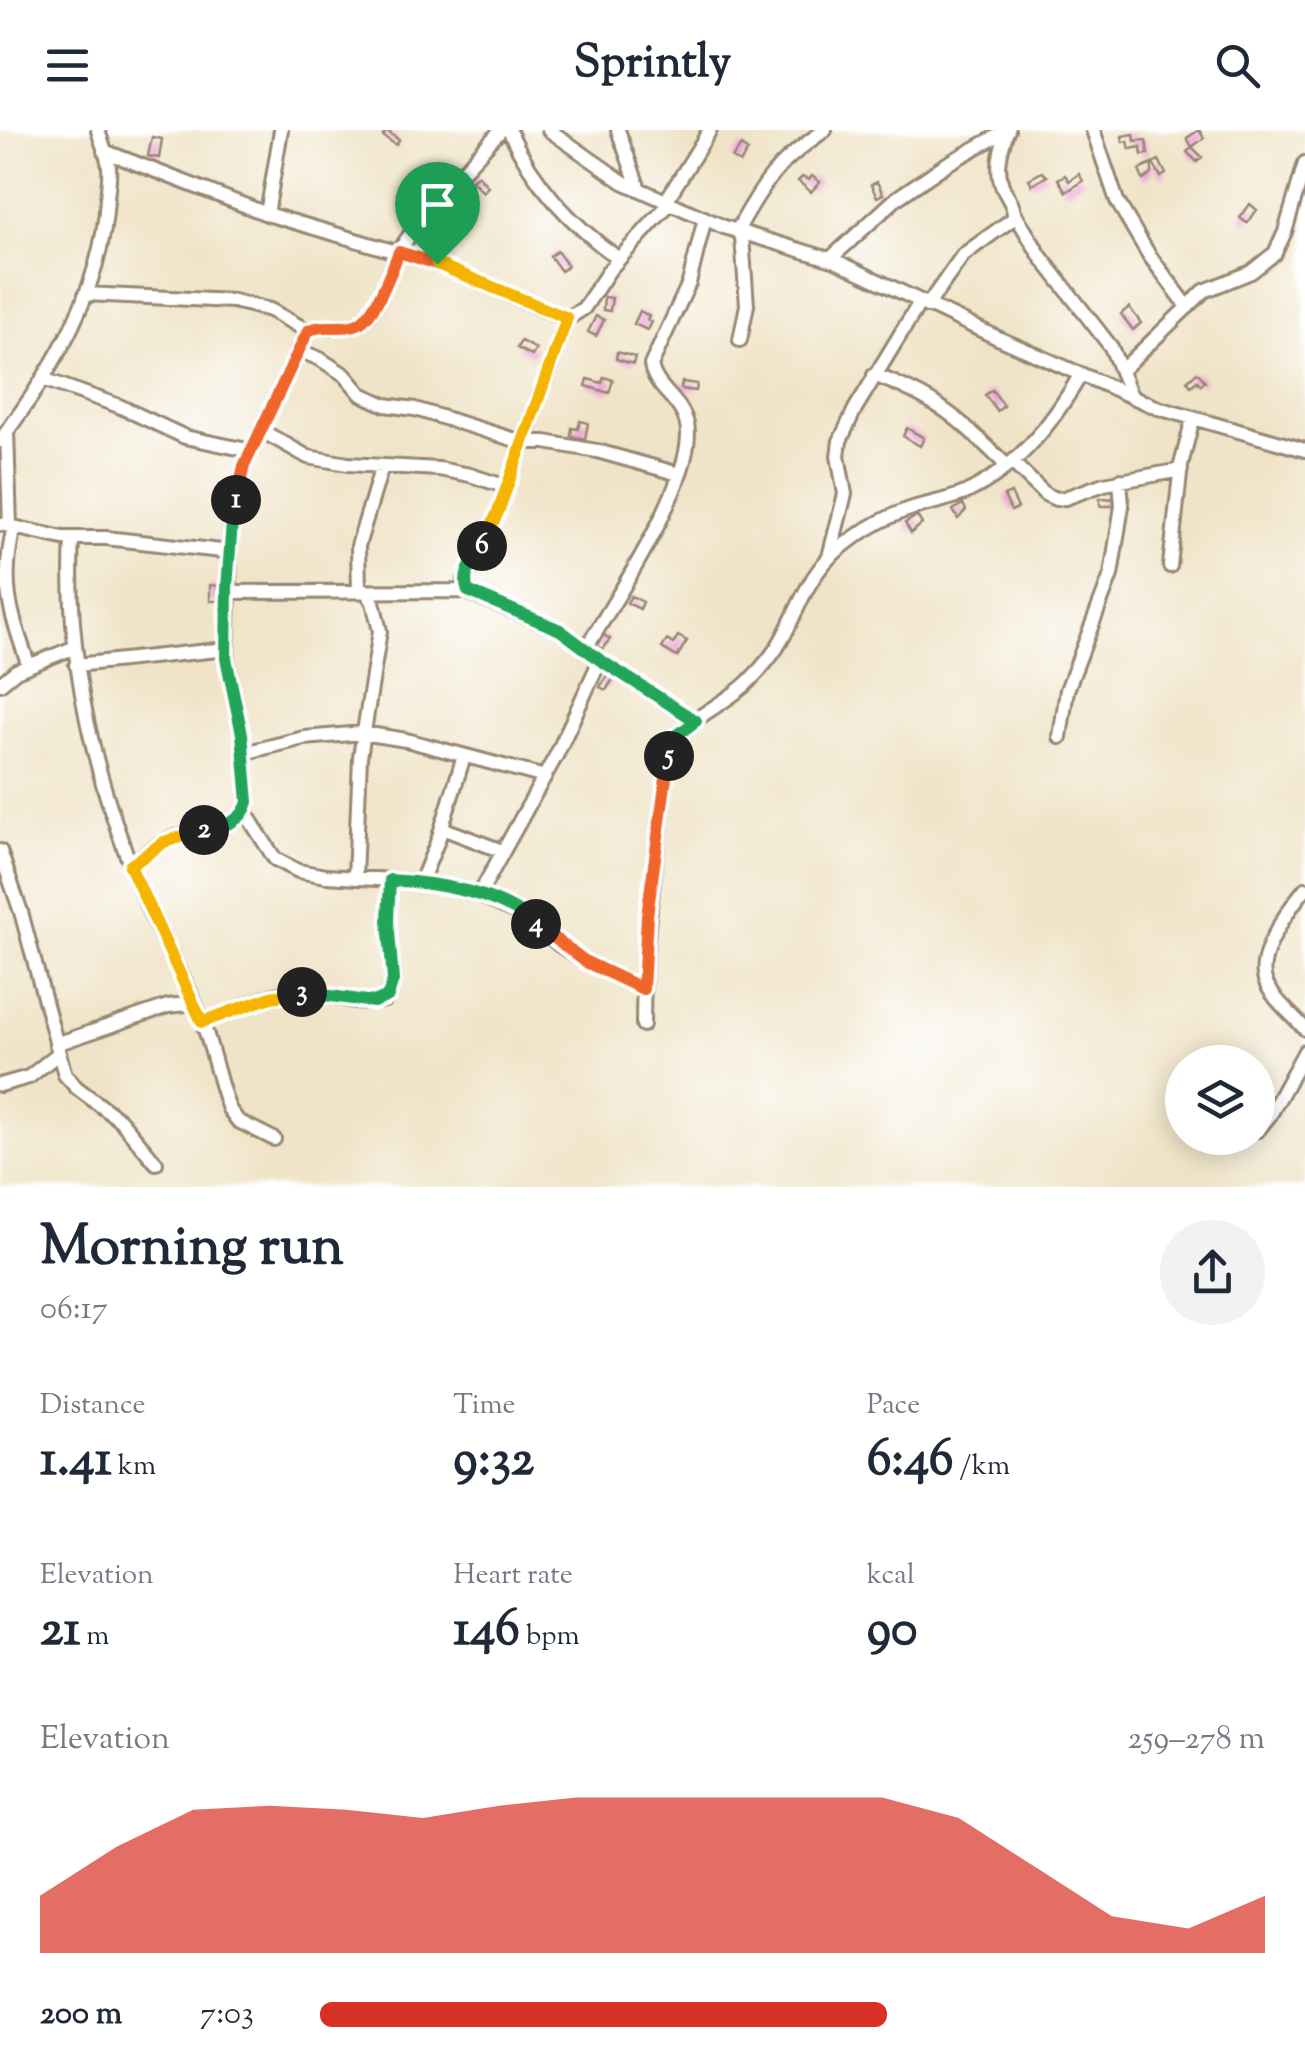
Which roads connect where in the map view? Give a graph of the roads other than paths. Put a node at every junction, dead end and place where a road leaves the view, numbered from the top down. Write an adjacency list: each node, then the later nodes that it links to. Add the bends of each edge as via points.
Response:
1 (98, 130): 10 (street)
2 (281, 130): 14 (street)
3 (505, 130): 18 (street, via 433,204); 19 (street, via 562,212)
4 (549, 130): 12 (street)
5 (618, 130): 12 (street)
6 (710, 130): 13 (street)
7 (825, 130): 17 (street, via 780,164)
8 (1008, 130): 15 (street, via 998,164); 20 (street, via 897,198)
9 (1093, 130): 23 (street, via 1117,201)
10 (104, 151): 14 (street); 21 (street, via 106,224)
11 (1305, 163): 23 (street, via 1275,252)
12 (639, 189): 13 (street)
13 (668, 202): 16 (street); 19 (street)
14 (267, 214): 18 (street)
15 (1014, 214): 22 (street, via 963,256); 28 (street)
16 (705, 218): 17 (street); 42 (street, via 690,283 651,365 686,420)
17 (737, 231): 20 (street); 26 (street, via 747,304)
18 (399, 252): 24 (street); 25 (street, via 366,319)
19 (619, 259): 24 (street, via 584,308)
20 (830, 260): 22 (street)
21 (85, 294): 25 (street, via 233,301 270,310); 31 (street)
22 (923, 304): 29 (street); 30 (street)
23 (1188, 306): 28 (street)
24 (567, 318): 36 (street)
25 (308, 331): 27 (street)
26 (740, 340)
27 (298, 350): 34 (street); 36 (street, via 385,405)
28 (1123, 369): 32 (street)
29 (1081, 374): 32 (street); 39 (street, via 1042,435)
30 (874, 375): 39 (street, via 930,397); 48 (street, via 840,441 845,494)
31 (43, 379): 35 (street); 38 (street, via 185,437)
32 (1131, 396): 33 (street)
33 (1192, 418): 37 (street); 41 (street)
34 (262, 431): 38 (street); 40 (street, via 308,457)
35 (4, 436): 45 (street)
36 (522, 442): 42 (street, via 597,452); 44 (street)
37 (1305, 450)
38 (252, 451): 47 (street)
39 (1009, 464): 43 (street, via 1056,498); 48 (street, via 964,494 892,516)
40 (382, 466): 44 (street, via 470,474); 50 (street, via 358,546)
41 (1180, 470): 43 (street); 49 (street)
42 (678, 474): 55 (street)
43 (1120, 480): 62 (street, via 1110,575 1067,690)
44 (506, 487): 51 (street, via 468,568)
45 (8, 526): 46 (street); 57 (street, via 4,590)
46 (72, 538): 47 (street); 53 (street)
47 (230, 552): 52 (street)
48 (828, 559): 60 (street, via 760,670)
49 (1170, 566)
50 (362, 590): 51 (street); 52 (street); 61 (street, via 373,602 380,631)
51 (468, 591): 55 (street, via 560,630)
52 (228, 592): 54 (street)
53 (73, 648): 57 (street); 58 (street)
54 (227, 649): 58 (street); 63 (street)
55 (585, 650): 56 (street)
56 (600, 660): 60 (street); 65 (street)
57 (29, 666): 59 (street)
58 (76, 666): 70 (street)
59 (2, 677)
60 (696, 721): 76 (street, via 676,736 670,751)
61 (363, 733): 63 (street, via 304,738); 64 (street); 71 (street)
62 (1060, 737)
63 (244, 754): 66 (street)
64 (464, 756): 65 (street); 67 (street)
65 (545, 777): 69 (street)
66 (245, 812): 70 (street, via 233,822 164,842); 71 (street, via 275,859 298,871)
67 (442, 828): 69 (street); 73 (street)
68 (0, 850): 81 (street)
69 (502, 852): 75 (street)
70 (130, 866): 77 (street)
71 (354, 878): 72 (street)
72 (390, 880): 73 (street); 78 (street, via 393,980 385,1000 290,992)
73 (421, 882): 75 (street)
74 (1305, 889): 80 (street, via 1277,929 1264,980)
75 (479, 895): 76 (street)
76 (643, 989): 79 (street)
77 (194, 1003): 78 (street); 81 (street, via 168,1006)
78 (202, 1022): 85 (street, via 229,1109)
79 (644, 1024)
80 (1305, 1029)
81 (57, 1049): 83 (street, via 28,1077); 86 (street, via 76,1088 120,1120)
82 (1305, 1051): 84 (street)
83 (0, 1085)
84 (1275, 1106)
85 (274, 1139)
86 (156, 1163)

